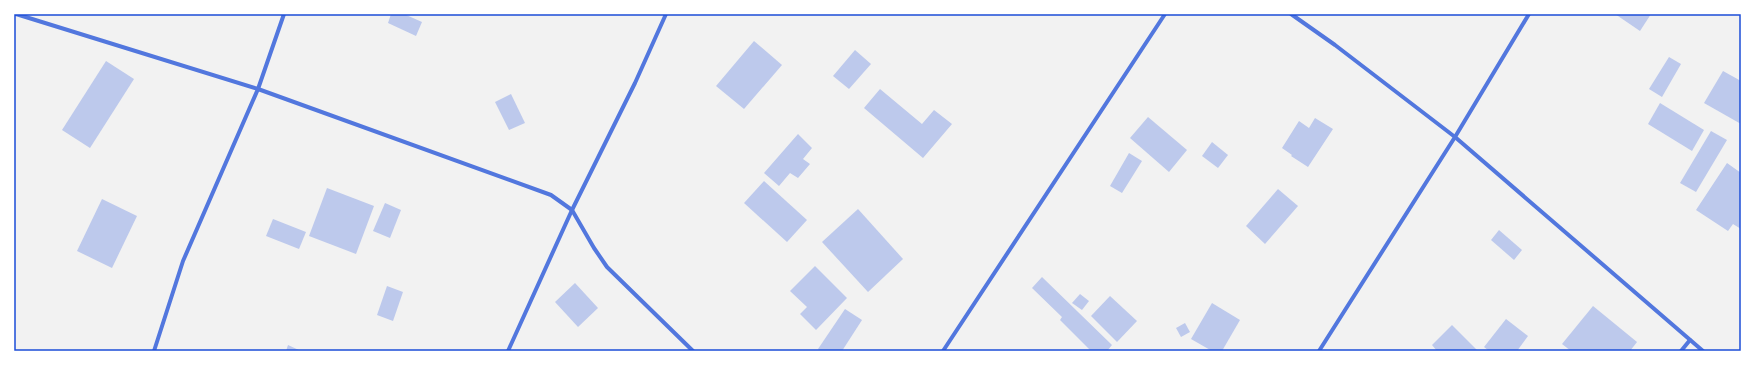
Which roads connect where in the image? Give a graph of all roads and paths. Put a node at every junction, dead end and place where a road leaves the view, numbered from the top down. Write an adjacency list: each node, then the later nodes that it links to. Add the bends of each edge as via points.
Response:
1 (16, 14): 7 (street)
2 (284, 14): 7 (street)
3 (666, 14): 9 (street)
4 (1165, 14): 14 (street)
5 (1291, 14): 8 (street)
6 (1529, 14): 8 (street)
7 (258, 89): 9 (street, via 551,195); 11 (street, via 183,261)
8 (1454, 137): 10 (street); 15 (street)
9 (572, 210): 12 (street); 13 (street, via 607,267)
10 (1690, 340): 16 (street); 17 (street)
11 (154, 351)
12 (508, 351)
13 (692, 351)
14 (943, 351)
15 (1319, 351)
16 (1681, 351)
17 (1704, 351)

